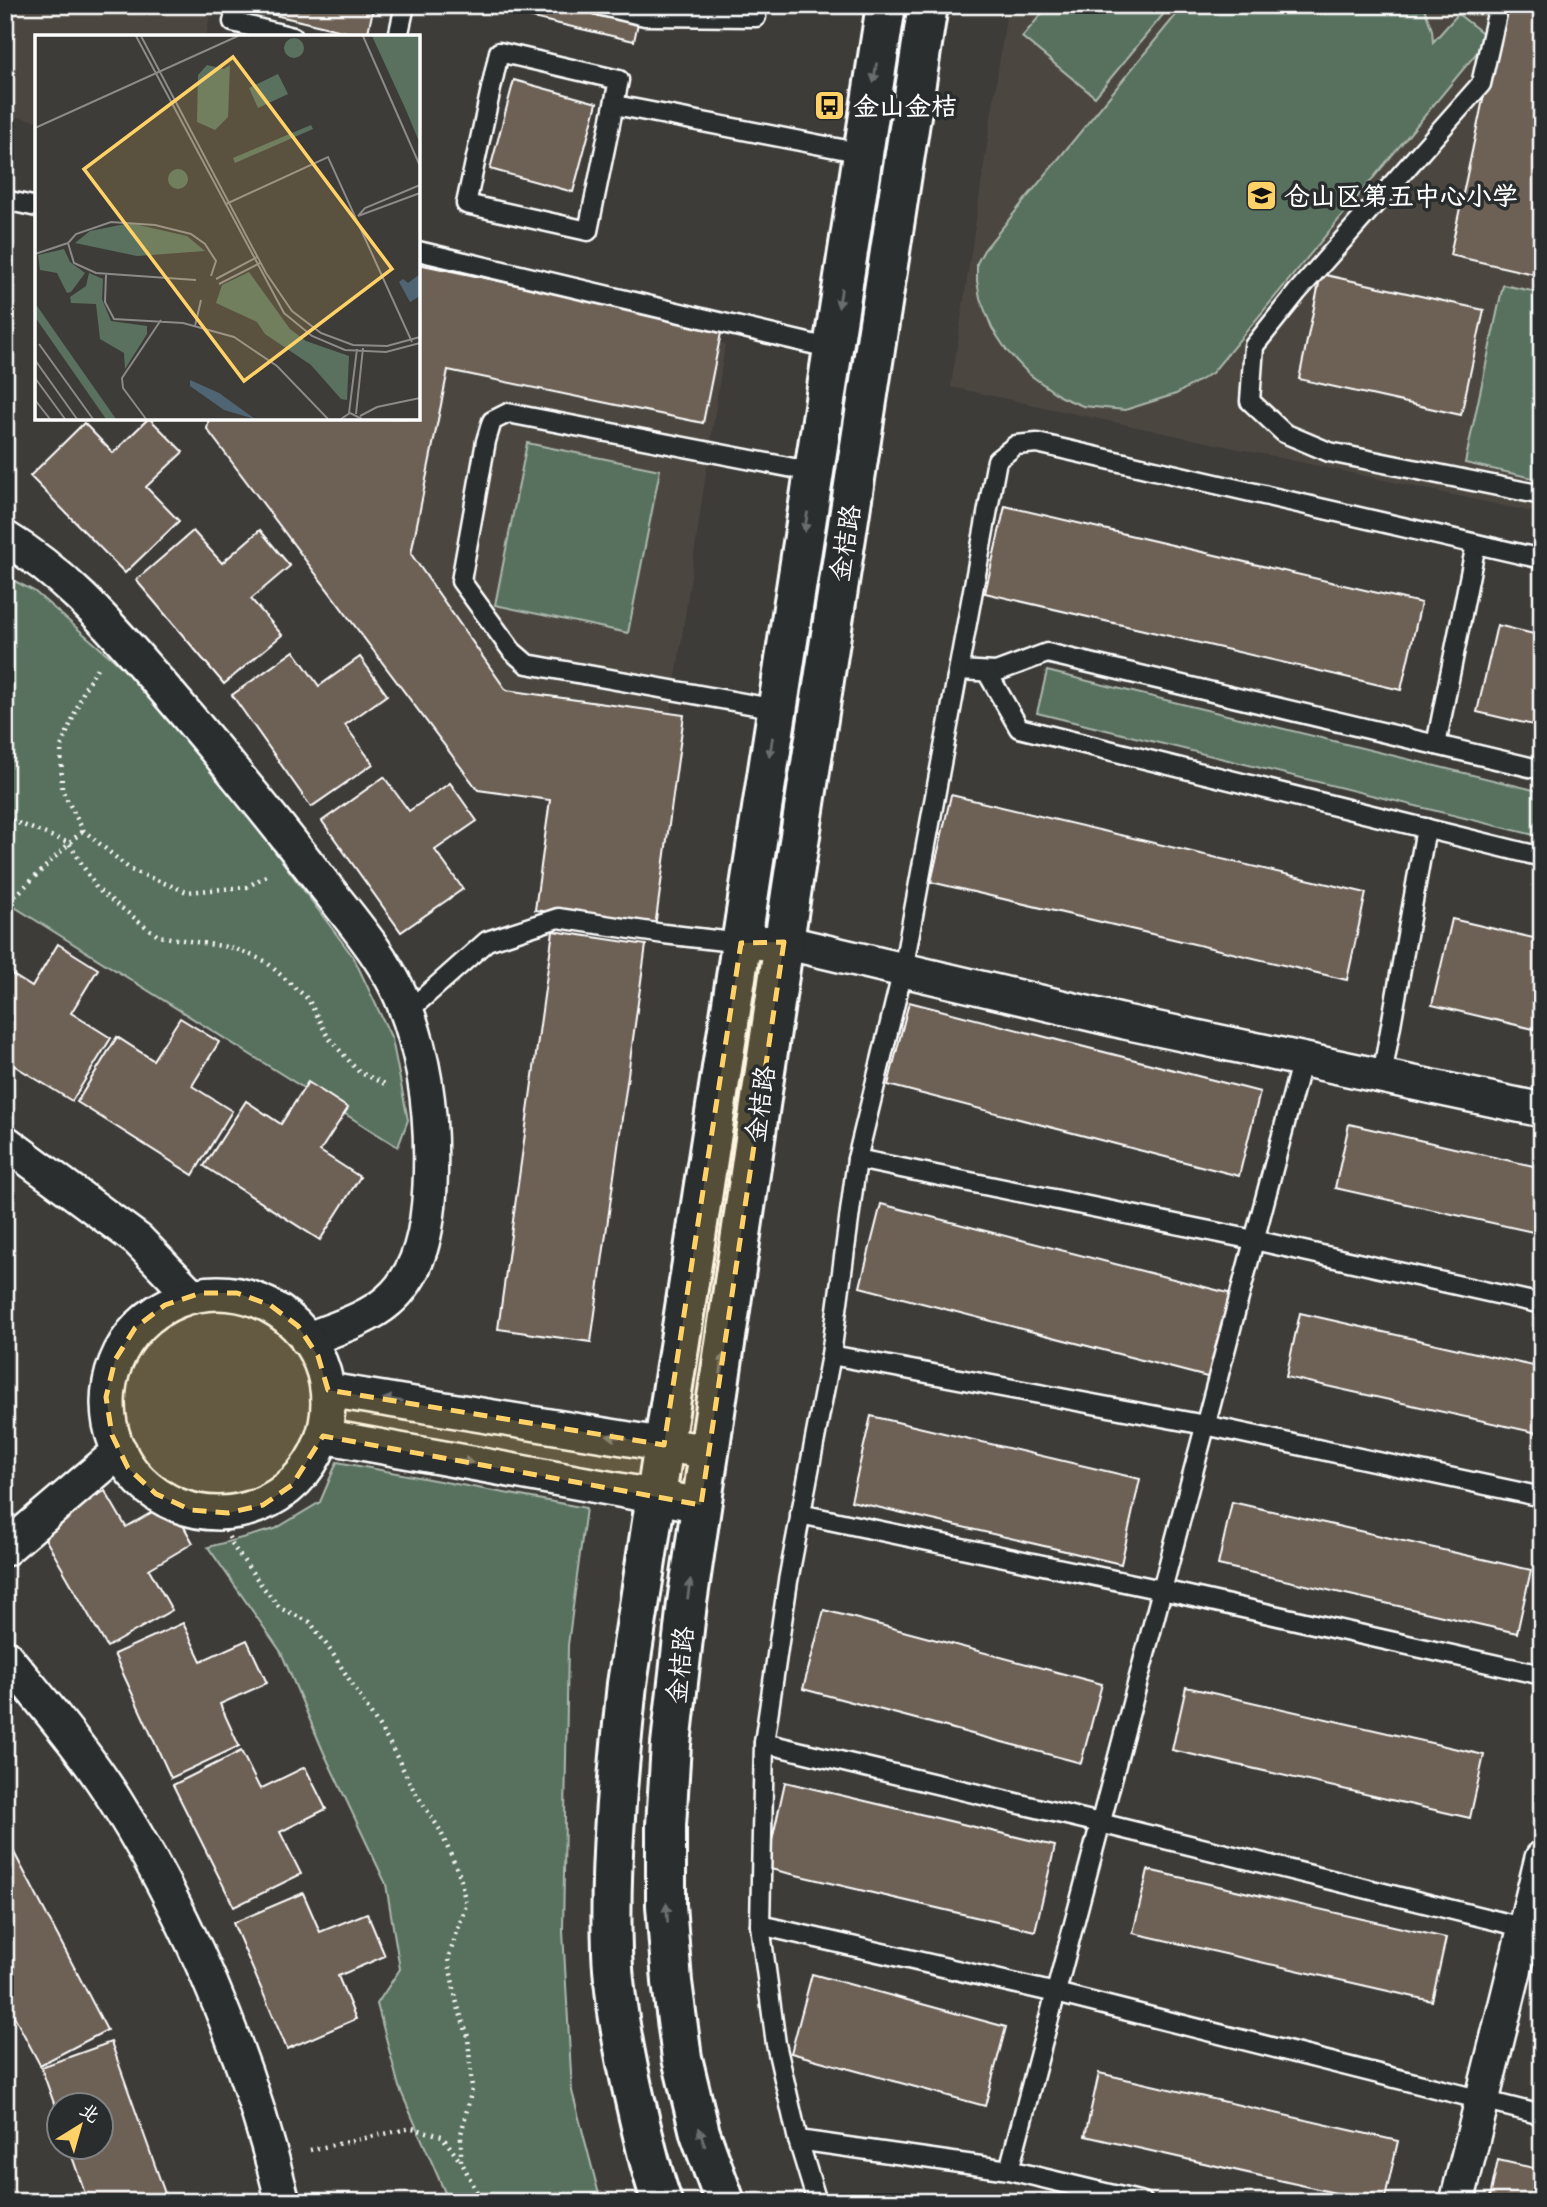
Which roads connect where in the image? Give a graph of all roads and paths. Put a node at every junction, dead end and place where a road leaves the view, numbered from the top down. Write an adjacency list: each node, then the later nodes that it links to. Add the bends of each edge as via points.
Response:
1 (237, 5): 8 (lane, via 233,22)
2 (405, 5): 9 (lane)
3 (598, 5): 7 (lane, via 645,16)
4 (886, 5): 11 (main road, one-way to 11)
5 (928, 5): 34 (main road, 金桔路)
6 (1499, 5): 17 (lane, via 1480,84 1254,346 1250,401 1284,433 1329,452)
7 (756, 11)
8 (285, 35)
9 (398, 35)
10 (615, 105): 10 (lane, via 588,231 466,204 499,52 619,80); 11 (lane)
11 (862, 153): 15 (main road, one-way to 15)
12 (5, 200): 13 (lane)
13 (35, 207)
14 (420, 251): 15 (lane)
15 (833, 349): 16 (main road)
16 (814, 472): 24 (main road, one-way to 24); 24 (lane, via 508,413 492,421 486,440 461,581 512,651 527,664)
17 (1542, 495)
18 (5, 538): 21 (street, via 65,580)
19 (1476, 544): 20 (lane); 22 (lane, via 1037,443 1016,445 997,460); 25 (lane)
20 (1542, 559)
21 (117, 634): 29 (path, via 85,688 61,747 62,790); 31 (street)
22 (958, 670): 23 (lane); 36 (lane)
23 (987, 672): 25 (lane, via 1047,653); 28 (lane, via 1019,728)
24 (777, 709): 35 (main road, one-way to 35)
25 (1436, 745): 26 (lane)
26 (1542, 770)
27 (5, 818): 30 (path)
28 (1426, 828): 32 (lane); 39 (lane)
29 (83, 830): 30 (path); 31 (path, via 131,870 187,892 247,887)
30 (69, 844): 33 (path); 40 (path, via 97,889 158,936 234,948 265,961 308,999 328,1037 359,1072)
31 (299, 853): 37 (street, via 376,955)
32 (1542, 857)
33 (5, 906)
34 (784, 942): 35 (street); 36 (street); 54 (main road, 金桔路, one-way to 34)
35 (741, 943): 37 (lane, via 558,918 487,942); 52 (main road)
36 (903, 970): 38 (street); 43 (lane)
37 (407, 1012): 40 (street)
38 (1302, 1059): 39 (street); 44 (lane)
39 (1382, 1076): 41 (street)
40 (430, 1105): 47 (street, via 429,1207 422,1247 412,1271 387,1302)
41 (1542, 1110)
42 (5, 1142): 45 (street, via 138,1240)
43 (857, 1159): 44 (lane); 48 (lane)
44 (1254, 1240): 46 (lane); 50 (lane)
45 (192, 1296): 47 (street, via 237,1293 270,1305 298,1326); 53 (street, via 165,1305 135,1328 115,1360 106,1397)
46 (1542, 1304)
47 (307, 1340): 49 (street, via 318,1356)
48 (831, 1355): 50 (lane); 59 (lane)
49 (328, 1390): 51 (street); 52 (street, one-way to 49)
50 (1205, 1425): 56 (lane); 61 (lane)
51 (323, 1436): 55 (street, one-way to 55); 58 (street, via 314,1458 292,1485 263,1505)
52 (664, 1445): 54 (street); 55 (main road)
53 (120, 1451): 58 (street, via 128,1468 156,1494 191,1510); 60 (street)
54 (709, 1452): 57 (main road, 金桔路)
55 (656, 1497): 57 (street); 78 (main road, via 627,1684 611,1883 612,1954 620,2022 652,2175)
56 (1542, 1497)
57 (701, 1505): 79 (main road, 金桔路, one-way to 57, via 682,2058 666,1905 671,1744)
58 (216, 1512): 74 (path, via 235,1549 280,1608 310,1622 333,1654 440,1830 460,1876 466,1905 448,1959 468,2037 472,2089 461,2134)
59 (800, 1514): 61 (lane); 64 (lane)
60 (5, 1549)
61 (1162, 1590): 63 (lane); 65 (lane)
62 (5, 1656): 73 (street, via 82,1753 153,1865 233,2040)
63 (1542, 1675)
64 (764, 1743): 65 (lane); 67 (lane)
65 (1100, 1823): 68 (lane); 69 (lane)
66 (1542, 1858): 68 (street)
67 (760, 1925): 69 (lane); 72 (lane, via 776,2044)
68 (1533, 1929): 70 (street)
69 (1056, 1993): 70 (lane); 75 (lane)
70 (1481, 2100): 71 (lane); 82 (street)
71 (1542, 2115)
72 (797, 2140): 75 (lane); 80 (lane)
73 (271, 2157): 74 (path, via 412,2128 443,2136); 76 (street)
74 (461, 2161): 77 (path)
75 (1009, 2170): 81 (lane)
76 (283, 2202)
77 (482, 2202)
78 (662, 2202)
79 (725, 2202)
80 (817, 2202)
81 (1143, 2202)
82 (1457, 2202)

